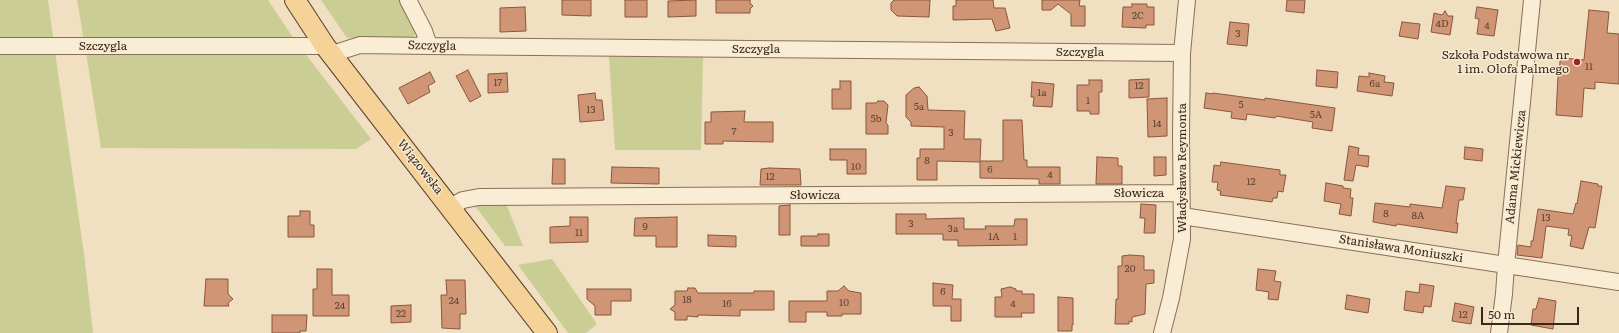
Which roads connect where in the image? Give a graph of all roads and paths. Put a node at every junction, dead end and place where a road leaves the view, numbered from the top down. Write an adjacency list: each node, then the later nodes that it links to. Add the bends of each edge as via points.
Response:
1 (295, 0): 7 (main road, Wiązowska)
2 (408, 0): 6 (street)
3 (1187, 0): 8 (street, Władysława Reymonta)
4 (1532, 0): 12 (street, Adama Mickiewicza)
5 (0, 46): 7 (street, Szczygla)
6 (429, 46): 7 (street, Szczygla, via 360,44); 8 (street, Szczygla)
7 (329, 50): 10 (main road, Wiązowska)
8 (1182, 53): 9 (street, Władysława Reymonta)
9 (1181, 193): 10 (street, Słowicza, via 479,197 463,200); 11 (street, Władysława Reymonta)
10 (450, 207): 14 (main road, Wiązowska)
11 (1182, 216): 12 (street, Stanisława Moniuszki); 15 (street, Władysława Reymonta, via 1181,251)
12 (1506, 265): 13 (street, Stanisława Moniuszki); 16 (street, Adama Mickiewicza)
13 (1619, 282)
14 (547, 333)
15 (1162, 333)
16 (1499, 333)

